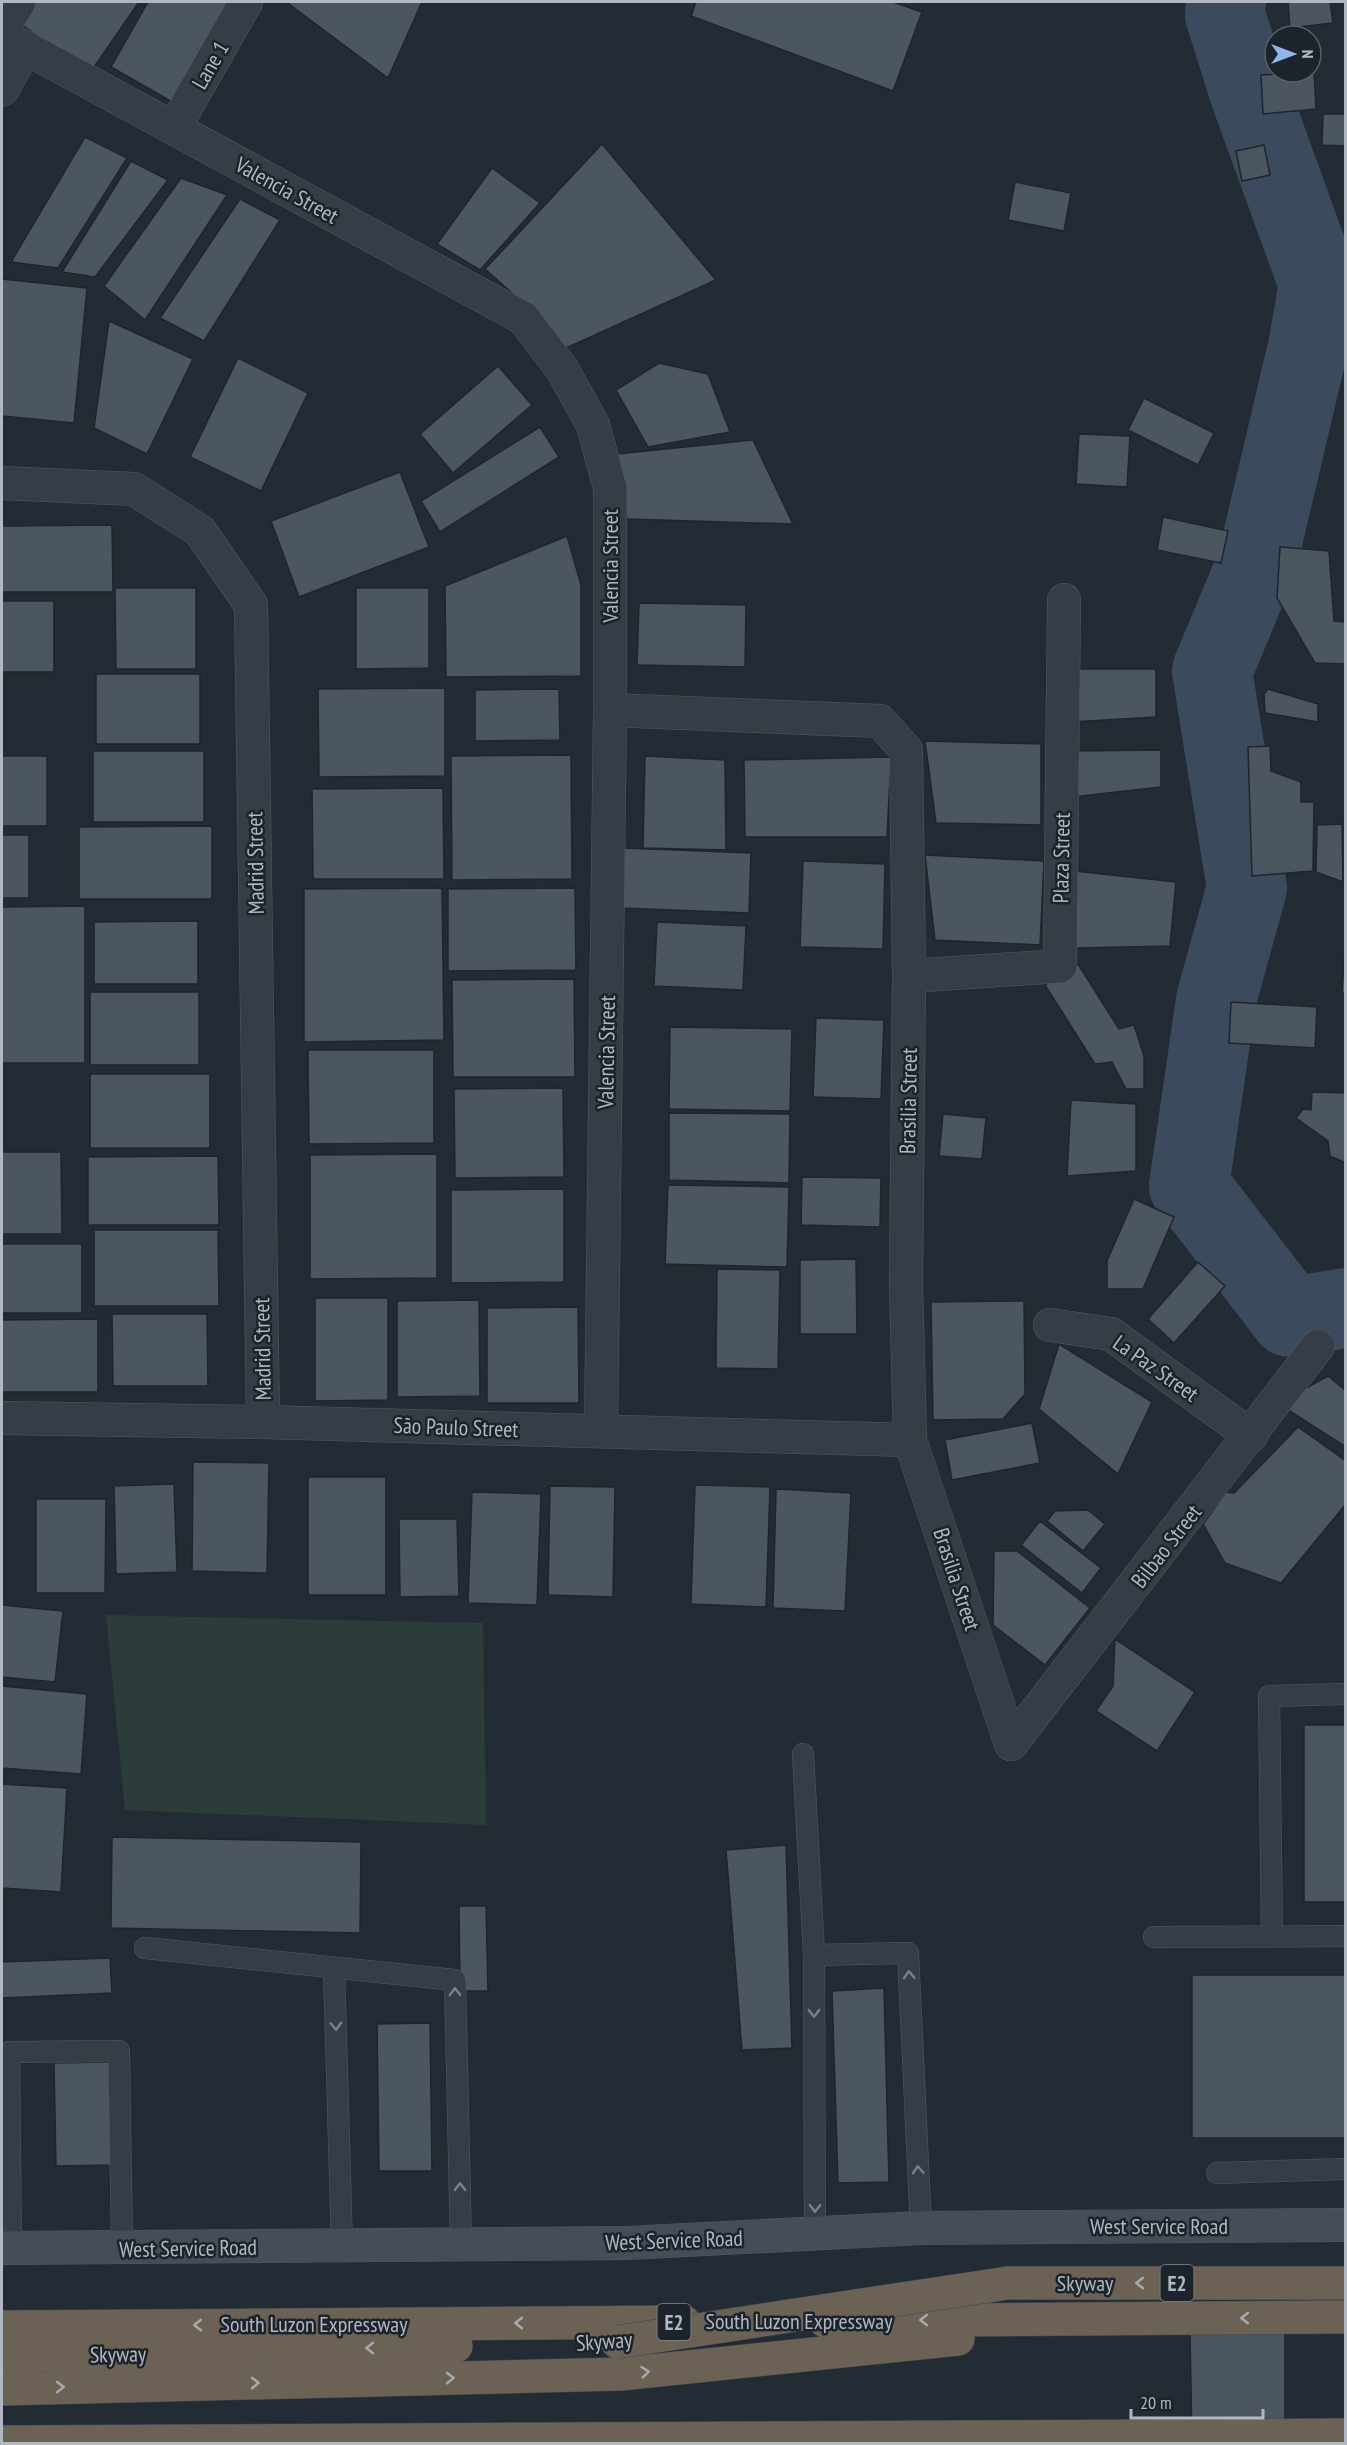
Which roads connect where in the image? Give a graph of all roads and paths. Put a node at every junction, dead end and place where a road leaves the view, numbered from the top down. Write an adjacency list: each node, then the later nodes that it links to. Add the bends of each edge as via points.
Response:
1 (19, 2): 3 (street)
2 (246, 2): 5 (street, Lane 1)
3 (9, 38): 4 (street); 5 (street, Valencia Street)
4 (2, 90)
5 (174, 129): 8 (street, Valencia Street, via 523,318 562,369 593,425 610,488)
6 (2, 483): 13 (street, Madrid Street, via 134,489 200,531 251,605)
7 (1064, 600): 9 (street, Plaza Street, via 1060,966)
8 (610, 710): 9 (street, Brasilia Street, via 880,721 906,750); 14 (street, Valencia Street)
9 (909, 976): 16 (street, Brasilia Street, via 906,1284)
10 (1050, 1325): 15 (street, La Paz Street, via 1111,1334)
11 (1318, 1346): 15 (street, Bilbao Street)
12 (2, 1418): 13 (street, São Paulo Street)
13 (263, 1422): 14 (street, São Paulo Street)
14 (601, 1431): 16 (street, São Paulo Street)
15 (1251, 1436): 18 (street, Bilbao Street)
16 (910, 1440): 18 (street, Brasilia Street)
17 (1346, 1694): 20 (lane, via 1269,1696)
18 (1011, 1744)
19 (803, 1754): 24 (lane)
20 (1272, 1936): 21 (lane); 22 (lane)
21 (1346, 1936)
22 (1154, 1937)
23 (145, 1948): 25 (lane)
24 (814, 1955): 29 (lane, one-way to 24, via 908,1953); 30 (lane, one-way to 30)
25 (334, 1968): 31 (lane, one-way to 25, via 455,1980); 32 (lane, one-way to 32)
26 (1346, 2169): 27 (lane)
27 (1217, 2173)
28 (1346, 2225): 29 (main road, West Service Road)
29 (921, 2228): 30 (main road, West Service Road)
30 (815, 2234): 31 (main road, West Service Road, via 627,2243)
31 (461, 2245): 32 (main road, West Service Road)
32 (342, 2246): 34 (main road, West Service Road)
33 (6, 2248): 34 (main road, West Service Road); 34 (lane, via 9,2052 119,2051)
34 (122, 2249)
35 (1346, 2283): 41 (highway, Skyway / E2, one-way to 41, bridge, via 1008,2283 617,2342)
36 (1346, 2317): 37 (highway, South Luzon Expressway / E2, one-way to 37)
37 (2, 2327)
38 (1346, 2330): 40 (highway)
39 (1190, 2331): 42 (highway, Skyway / E2, one-way to 39, via 621,2374 1018,2332)
40 (1285, 2331)
41 (2, 2356)
42 (2, 2389)
43 (1346, 2435): 44 (highway)
44 (2, 2442)

